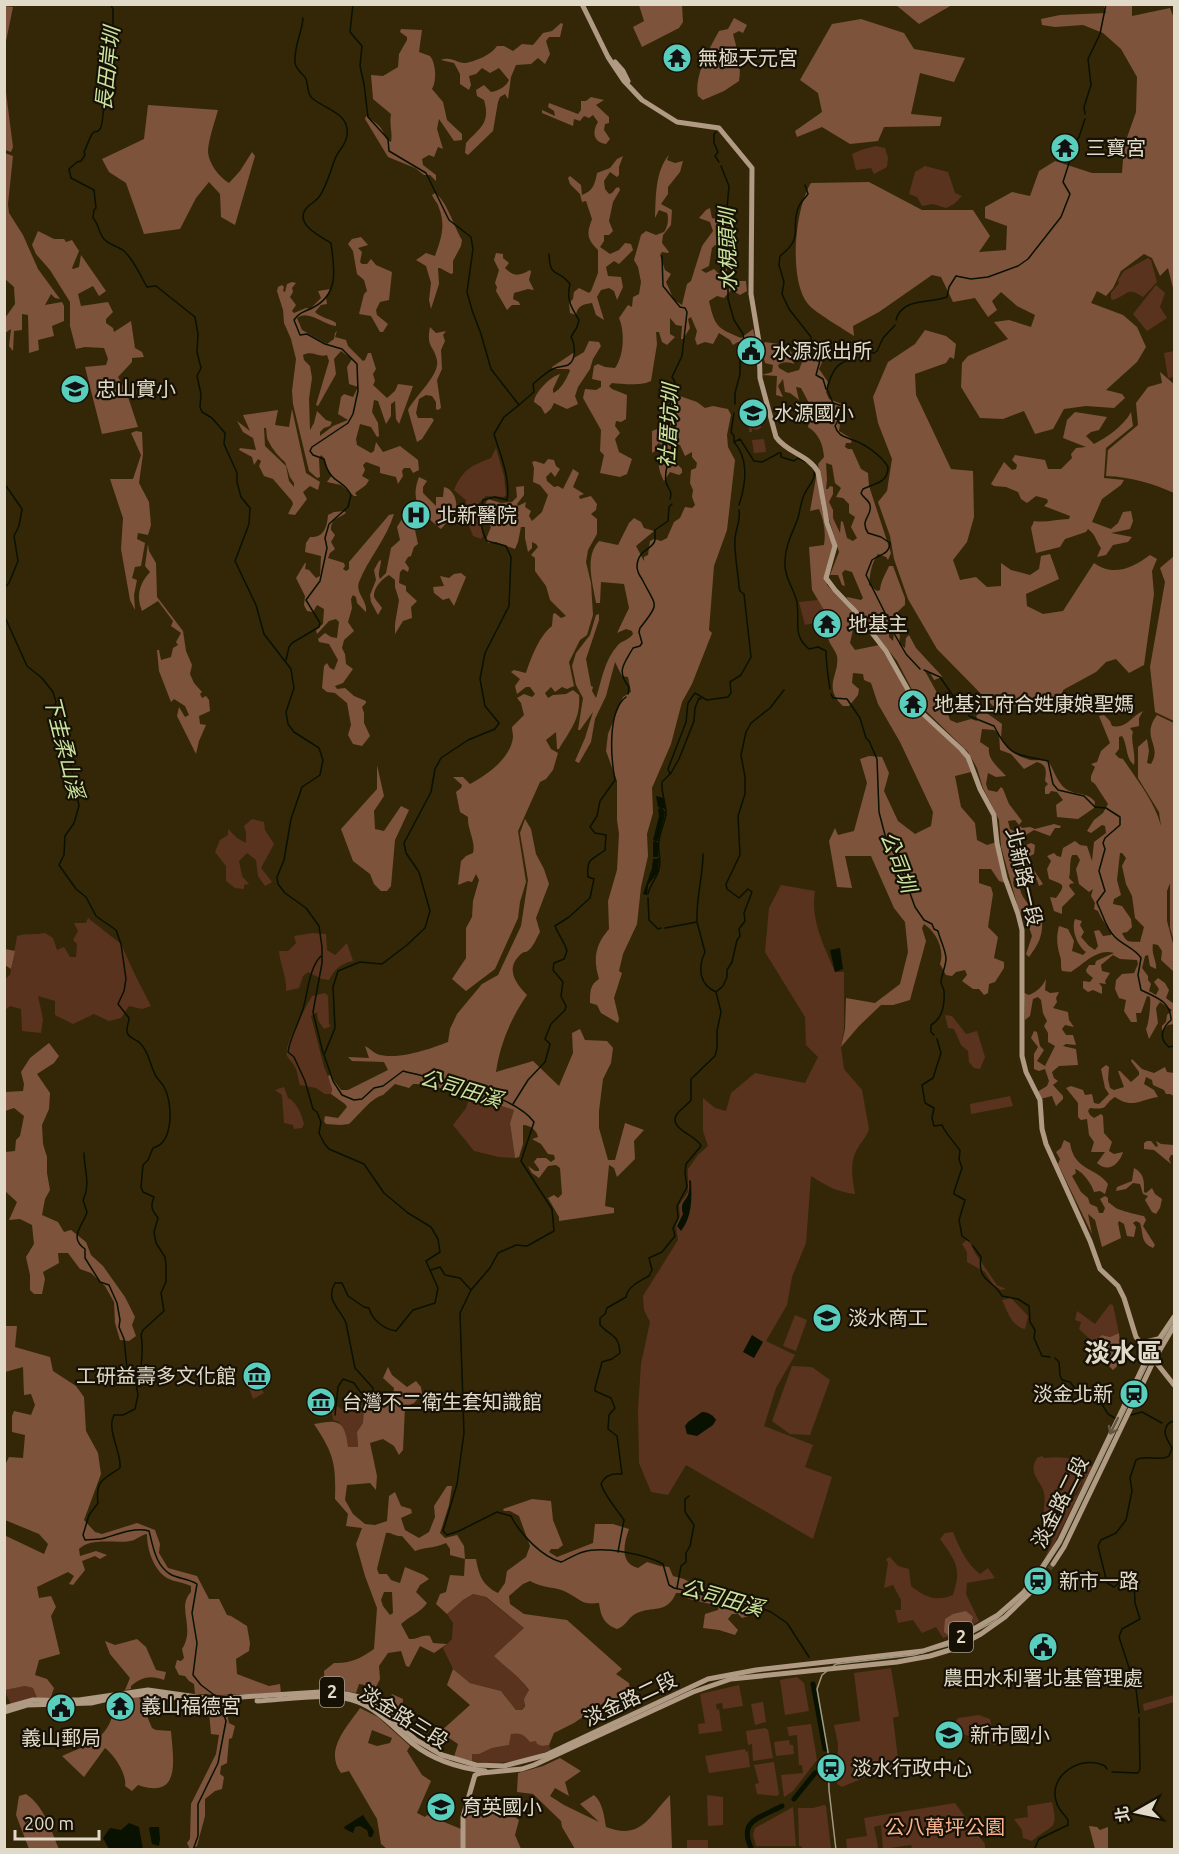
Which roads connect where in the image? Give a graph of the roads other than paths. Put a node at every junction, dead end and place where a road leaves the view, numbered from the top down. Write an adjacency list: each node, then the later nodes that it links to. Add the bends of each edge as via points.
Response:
1 (582, 4): 5 (main road, 北新路一段, via 603,47 642,100 677,122 719,128 752,168 751,294 763,388 776,437 818,472 835,546 826,573 829,583 886,651 920,711 962,748 993,810 1006,884 1021,923 1022,1056 1040,1100 1043,1136 1100,1269 1118,1286)
2 (1174, 1317): 4 (main road, 2)
3 (1174, 1326): 6 (main road, 淡金路二段)
4 (1160, 1339): 5 (main road); 7 (main road, 2)
5 (1141, 1343): 7 (main road, 北新路一段); 9 (main road)
6 (1158, 1353): 8 (main road, 淡金路二段); 10 (main road)
7 (1149, 1354): 8 (main road, 北新路一段); 9 (main road, 淡金路二段 / 2)
8 (1154, 1360): 10 (main road, 北新路一段); 11 (main road, 淡金路二段)
9 (1144, 1365): 15 (main road, 淡金路二段 / 2, one-way to 15, via 1060,1540 1023,1593 999,1615 953,1641 923,1651)
10 (1161, 1369): 11 (main road); 12 (main road, 北新路一段)
11 (1148, 1373): 13 (main road, 淡金路二段)
12 (1174, 1385)
13 (1053, 1564)
14 (1036, 1587): 15 (main road, 2, via 1005,1617 953,1649 897,1662)
15 (824, 1666): 16 (main road, 2)
16 (800, 1669): 19 (main road, 淡金路二段 / 2, via 734,1673 708,1679 546,1755 504,1766); 20 (main road, 淡金路二段 / 2, via 709,1685 550,1759 522,1769)
17 (222, 1701): 18 (main road, 2, via 147,1694); 19 (main road, 淡金路三段 / 2, via 320,1692 359,1697 384,1712 425,1747); 20 (main road, 淡金路三段 / 2, via 347,1698 372,1710 423,1751 455,1765)
18 (4, 1710)
19 (476, 1765)
20 (495, 1772): 21 (main road, via 475,1775 464,1817)
21 (463, 1850)

